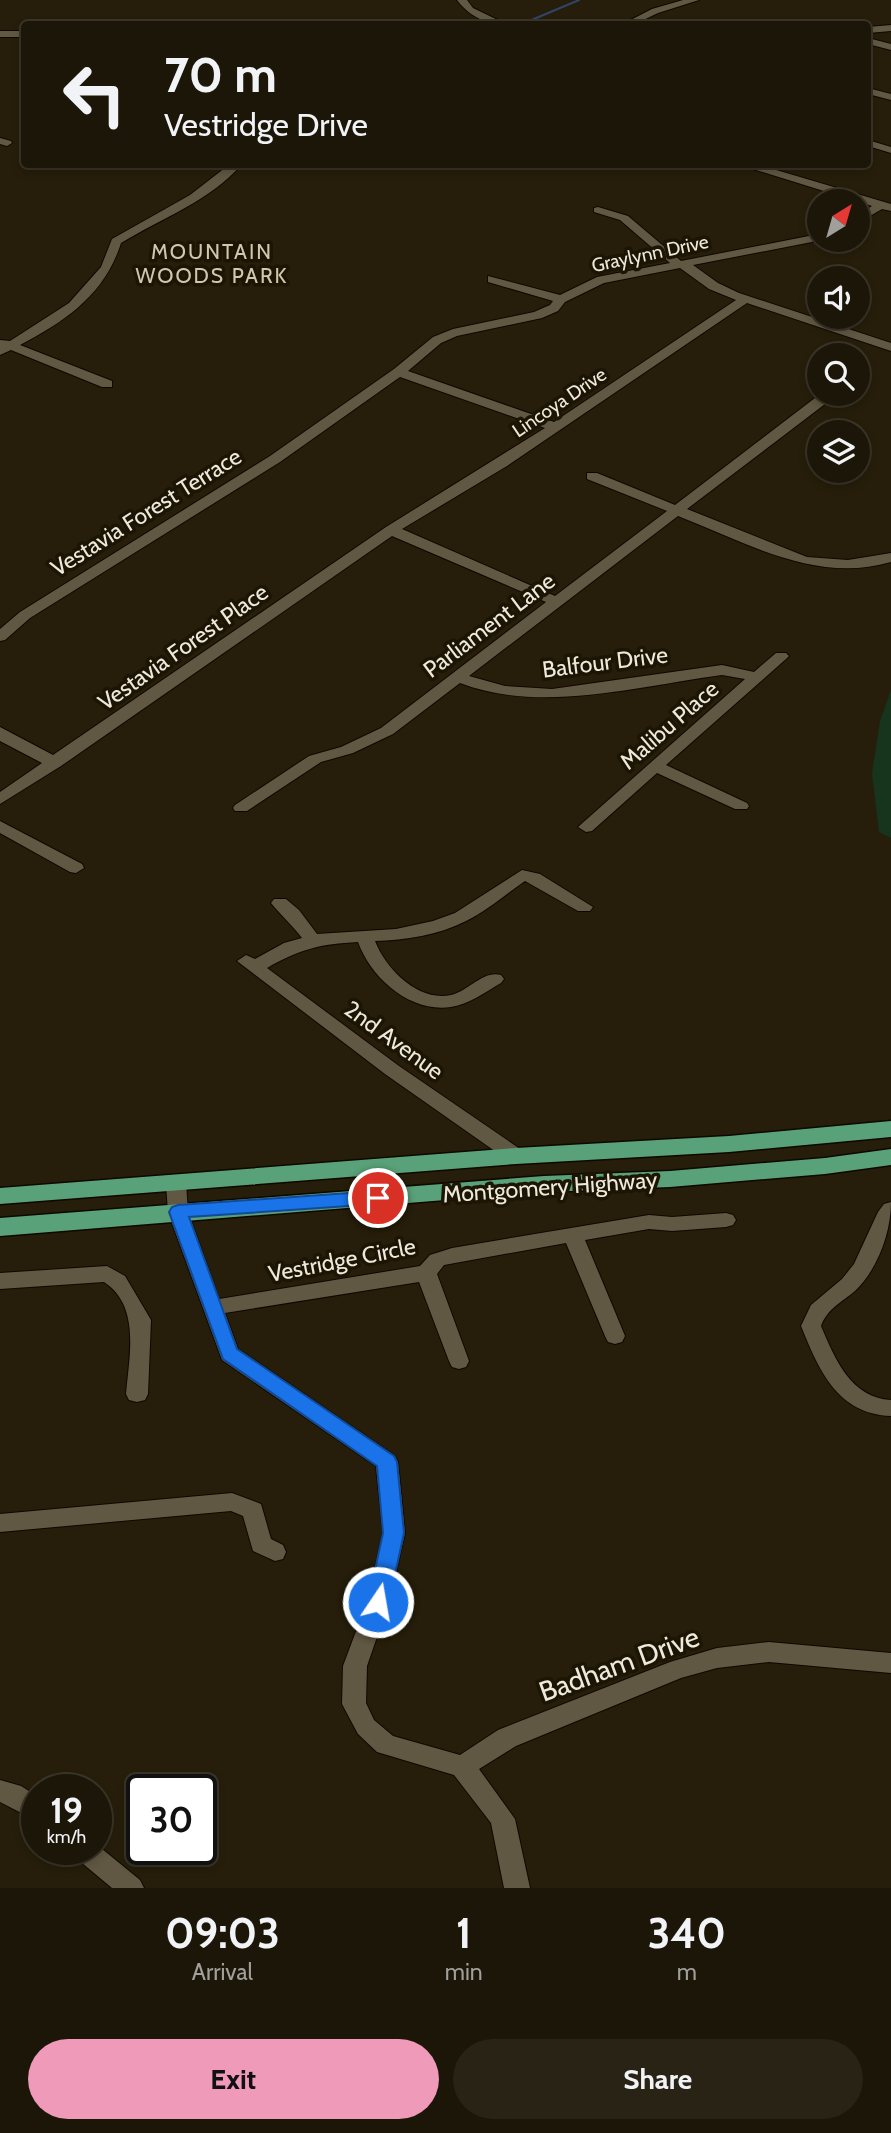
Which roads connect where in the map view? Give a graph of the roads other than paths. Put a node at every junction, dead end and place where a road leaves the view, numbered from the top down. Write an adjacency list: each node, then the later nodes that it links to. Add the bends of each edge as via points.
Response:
1 (462, 0): 3 (street, via 470,10)
2 (694, 0): 4 (street)
3 (494, 21)
4 (634, 21)
5 (891, 28): 6 (street)
6 (871, 30)
7 (0, 34): 8 (street)
8 (21, 34)
9 (871, 42): 10 (street)
10 (891, 47)
11 (871, 91): 12 (street)
12 (891, 97)
13 (871, 145): 14 (street)
14 (891, 150)
15 (232, 168): 25 (street, via 196,198 116,241 107,267 82,299 55,320)
16 (756, 168): 17 (street)
17 (886, 206): 19 (street)
18 (598, 210): 21 (street, via 624,218)
19 (870, 214)
20 (807, 239): 21 (street, Graylynn Drive)
21 (677, 263): 23 (street, Graylynn Drive, via 601,280); 24 (street)
22 (492, 279): 23 (street)
23 (561, 299): 27 (street, Graylynn Drive, via 538,315 437,340)
24 (744, 300): 26 (street); 31 (street, Lincoya Drive)
25 (3, 346): 28 (street)
26 (891, 347)
27 (399, 372): 30 (street, Graylynn Drive); 31 (street)
28 (107, 384)
29 (814, 406): 33 (street, Parliament Lane)
30 (319, 428): 37 (street, Vestavia Forest Terrace, via 24,615)
31 (555, 428): 34 (street, Lincoya Drive)
32 (592, 476): 33 (street)
33 (679, 510): 35 (street, via 804,561 855,565); 36 (street, Parliament Lane)
34 (391, 530): 36 (street); 42 (street, Vestavia Forest Place)
35 (891, 557)
36 (558, 602): 39 (street, Parliament Lane)
37 (0, 637)
38 (781, 656): 40 (street, Malibu Place)
39 (459, 677): 40 (street, Balfour Drive, via 485,688 525,695 722,670); 46 (street, Parliament Lane, via 387,731 347,751 315,759)
40 (758, 677): 43 (street, Malibu Place)
41 (0, 732): 42 (street)
42 (55, 762): 44 (street, Vestavia Forest Place)
43 (655, 766): 45 (street); 48 (street, Malibu Place)
44 (0, 799)
45 (741, 806)
46 (241, 808)
47 (0, 826): 49 (street)
48 (586, 827)
49 (76, 868)
50 (280, 903): 53 (street)
51 (584, 907): 52 (street, via 522,875 461,917 423,929)
52 (365, 938): 53 (street); 54 (street, via 373,958 392,979 426,999 451,1002)
53 (313, 941): 56 (street, 2nd Avenue, via 250,964)
54 (495, 979)
55 (891, 1129): 56 (main road, Montgomery Highway)
56 (516, 1156): 58 (main road, Montgomery Highway); 59 (main road)
57 (891, 1157): 59 (main road, Montgomery Highway, via 670,1179)
58 (176, 1183): 60 (main road, Montgomery Highway); 62 (street)
59 (524, 1186): 62 (main road, Montgomery Highway)
60 (0, 1196)
61 (891, 1209): 72 (street, via 878,1224 862,1268 814,1314 811,1326 844,1387 859,1401)
62 (178, 1212): 64 (main road, Montgomery Highway); 68 (street)
63 (726, 1220): 65 (street, Vestridge Circle, via 649,1222)
64 (0, 1227)
65 (573, 1236): 66 (street, Vestridge Circle, via 452,1255 436,1260); 69 (street)
66 (426, 1273): 68 (street, Vestridge Circle); 70 (street)
67 (0, 1281): 71 (street, via 107,1274 118,1281 141,1320)
68 (211, 1308): 76 (street, via 229,1353 387,1462 394,1533 378,1602 355,1666 354,1704 366,1727 386,1744)
69 (615, 1336)
70 (459, 1362)
71 (137, 1394)
72 (891, 1408)
73 (0, 1523): 74 (street, via 232,1502 253,1510 261,1544)
74 (275, 1552)
75 (891, 1663): 76 (street, Badham Drive, via 769,1652 717,1658 678,1669 507,1738)
76 (462, 1767): 81 (street, via 503,1819)
77 (0, 1791): 78 (street)
78 (21, 1800)
79 (103, 1865): 80 (street)
80 (131, 1888)
81 (516, 1888)

